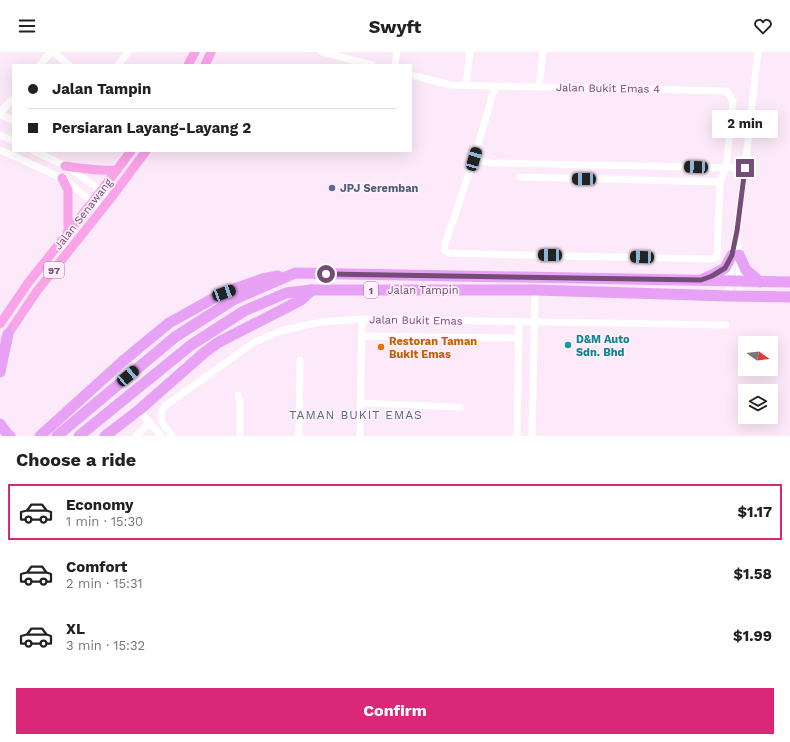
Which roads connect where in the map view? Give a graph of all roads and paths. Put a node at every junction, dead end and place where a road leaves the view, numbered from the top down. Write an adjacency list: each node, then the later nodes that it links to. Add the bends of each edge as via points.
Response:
1 (52, 52): 10 (street); 11 (street)
2 (128, 52): 12 (street)
3 (195, 52): 13 (main road)
4 (212, 52): 14 (main road)
5 (322, 52): 15 (street)
6 (397, 52): 16 (street)
7 (470, 52): 18 (street)
8 (543, 52): 20 (street)
9 (758, 52): 33 (street)
10 (41, 64)
11 (68, 64)
12 (119, 64)
13 (189, 64)
14 (206, 64)
15 (368, 64)
16 (396, 64)
17 (412, 75): 18 (street, Jalan Bukit Emas 4, via 451,86)
18 (466, 86): 19 (street, Jalan Bukit Emas 4)
19 (495, 86): 20 (street, Jalan Bukit Emas 4); 30 (street)
20 (539, 87): 32 (street, Jalan Bukit Emas 4, via 727,91 733,101)
21 (12, 99): 22 (street)
22 (0, 114): 23 (street)
23 (12, 120)
24 (0, 135): 25 (street)
25 (12, 141)
26 (0, 150): 35 (street)
27 (36, 152): 31 (street)
28 (130, 152): 34 (main road, Jalan Senawang / 97)
29 (145, 152): 39 (main road, Jalan Senawang / 97)
30 (474, 159): 32 (street, via 491,163); 37 (street, via 445,244 444,250 448,253 712,259 717,257 718,252)
31 (65, 166): 34 (main road, via 102,171); 38 (street)
32 (726, 168): 33 (street); 37 (street)
33 (745, 168): 43 (street)
34 (117, 170): 38 (main road, Jalan Senawang / 97)
35 (62, 178): 40 (street); 42 (main road, via 68,190)
36 (520, 178): 37 (street)
37 (720, 182)
38 (101, 191): 39 (street); 40 (main road, Jalan Senawang / 97)
39 (111, 198): 41 (main road, Jalan Senawang / 97)
40 (93, 202): 41 (street); 42 (main road, Jalan Senawang / 97)
41 (102, 210): 58 (main road, Jalan Senawang / 97, via 37,291)
42 (68, 232): 56 (main road, Jalan Senawang / 97)
43 (735, 255): 45 (highway, via 725,268); 46 (street); 46 (street); 47 (highway, via 746,270)
44 (295, 273): 45 (highway, Jalan Tampin / 1); 71 (highway, via 262,279 224,293 169,323); 72 (highway, Jalan Tampin / 1, via 233,300 175,337)
45 (701, 280): 46 (highway, Jalan Tampin / 1)
46 (735, 281): 47 (highway, Jalan Tampin / 1); 51 (street); 51 (street)
47 (760, 282): 48 (highway, Jalan Tampin / 1)
48 (790, 282)
49 (312, 290): 50 (highway, Jalan Tampin / 1); 67 (highway, via 301,300 210,348); 73 (highway, Jalan Tampin / 1, via 286,293 244,311 191,345)
50 (535, 290): 51 (highway, Jalan Tampin / 1); 54 (street)
51 (734, 296): 52 (highway, Jalan Tampin / 1)
52 (790, 297)
53 (362, 319): 55 (street, Jalan Bukit Emas); 59 (street); 77 (street, Jalan Bukit Emas, via 320,322 280,331 253,343 164,406 161,419)
54 (534, 321): 55 (street, Jalan Bukit Emas); 57 (street, Jalan Bukit Emas); 82 (street)
55 (519, 322): 60 (street)
56 (0, 324)
57 (726, 325)
58 (8, 334): 61 (main road, Jalan Senawang / 97); 63 (highway)
59 (362, 336): 60 (street); 65 (street)
60 (519, 338): 81 (street)
61 (0, 354)
62 (300, 360): 79 (street)
63 (0, 372)
64 (238, 395): 78 (street)
65 (361, 403): 66 (street); 80 (street)
66 (460, 407)
67 (139, 410): 68 (street); 74 (highway)
68 (150, 423): 75 (street); 76 (street)
69 (0, 424): 70 (highway)
70 (10, 436)
71 (40, 436)
72 (57, 436)
73 (79, 436)
74 (105, 436)
75 (136, 436)
76 (161, 436)
77 (172, 436)
78 (240, 436)
79 (299, 436)
80 (360, 436)
81 (518, 436)
82 (532, 436)

